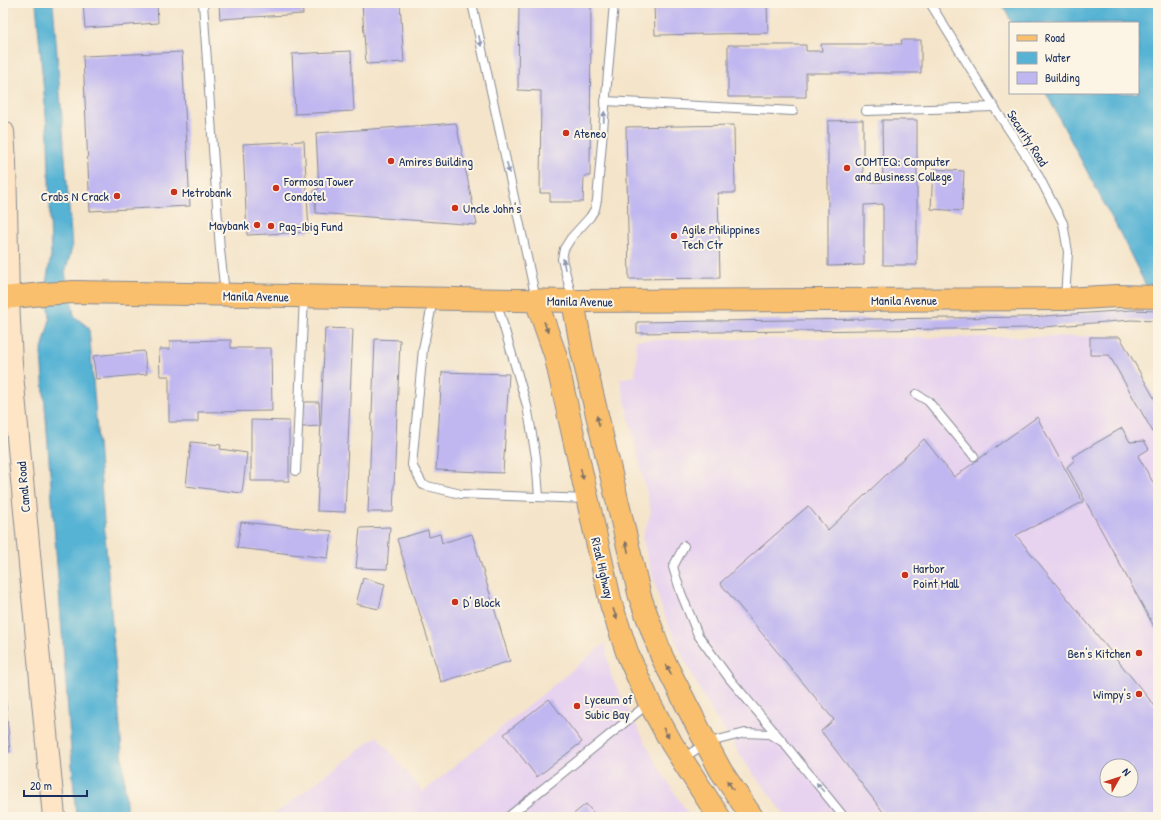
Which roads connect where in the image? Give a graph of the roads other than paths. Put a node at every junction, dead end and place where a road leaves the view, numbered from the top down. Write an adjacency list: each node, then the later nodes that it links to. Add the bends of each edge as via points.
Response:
1 (203, 3): 11 (lane, via 220,250)
2 (472, 3): 18 (lane, one-way to 18)
3 (614, 3): 5 (lane)
4 (930, 3): 6 (lane, Security Road)
5 (605, 101): 7 (lane); 19 (lane, one-way to 5, via 562,259 564,249 571,238 595,209)
6 (994, 107): 8 (lane); 15 (lane, Security Road, via 1036,171 1063,223 1068,252)
7 (793, 111)
8 (866, 111)
9 (3, 132): 10 (main road, Canal Road)
10 (4, 162): 14 (main road, Canal Road)
11 (226, 295): 12 (main road, Manila Avenue); 14 (main road, Manila Avenue, via 74,292)
12 (304, 296): 16 (main road, Manila Avenue); 23 (lane)
13 (1158, 297): 15 (main road, Manila Avenue)
14 (5, 298): 20 (main road, Canal Road)
15 (1065, 298): 19 (main road, Manila Avenue)
16 (433, 299): 17 (main road, Manila Avenue); 24 (lane, via 423,349 412,465 423,485 461,494)
17 (496, 299): 18 (main road, Manila Avenue); 24 (lane, via 527,406 536,457)
18 (536, 300): 19 (main road, Manila Avenue); 25 (main road, Rizal Highway, one-way to 25, via 555,354)
19 (573, 301): 29 (main road, one-way to 19, via 662,657 640,597 584,359)
20 (7, 364): 31 (main road, Canal Road)
21 (916, 394): 22 (lane, via 928,401)
22 (974, 456)
23 (296, 472)
24 (539, 497): 25 (lane)
25 (588, 499): 27 (main road, Rizal Highway, one-way to 27, via 611,604 628,655)
26 (684, 546): 28 (lane, via 673,567 698,635 729,678)
27 (649, 702): 30 (main road, Rizal Highway, one-way to 30); 32 (lane)
28 (783, 742): 29 (lane, via 769,734 745,733); 35 (lane, one-way to 28)
29 (706, 743): 30 (lane); 34 (main road, one-way to 29, via 721,771)
30 (682, 760): 33 (main road, Rizal Highway)
31 (54, 817)
32 (508, 817)
33 (719, 817)
34 (752, 817)
35 (844, 817)

